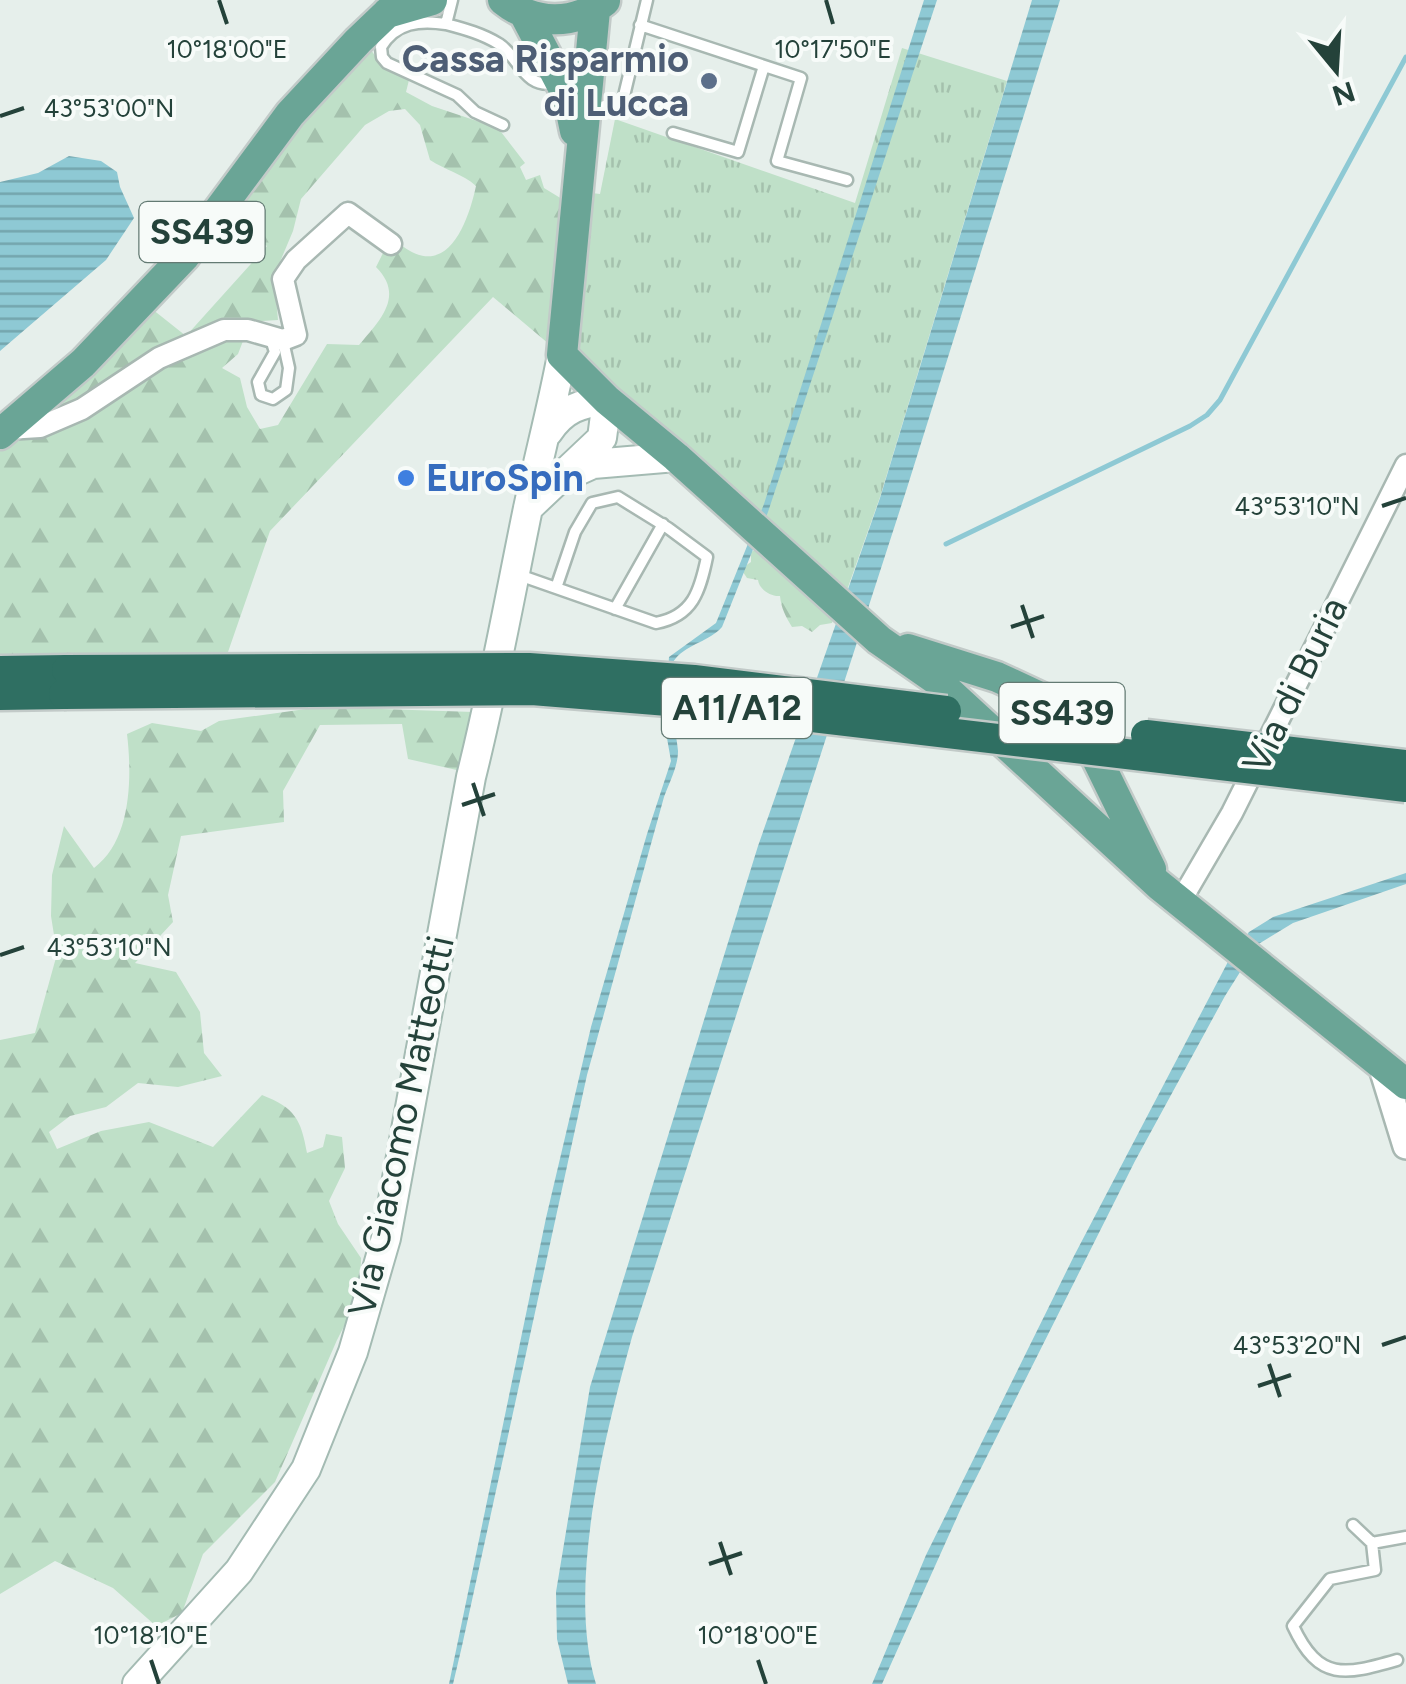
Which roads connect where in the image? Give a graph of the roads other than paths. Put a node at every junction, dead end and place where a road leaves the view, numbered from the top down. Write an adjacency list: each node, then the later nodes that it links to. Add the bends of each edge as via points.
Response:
1 (452, 0): 6 (lane)
2 (648, 0): 7 (lane)
3 (506, 4): 4 (main road, via 549,20); 9 (main road)
4 (600, 5): 10 (main road)
5 (394, 6): 6 (main road, SS439); 19 (main road, SS439, via 290,114 185,255 83,363)
6 (439, 12): 9 (lane, via 505,48 530,80); 11 (lane, via 395,30 381,47 382,57)
7 (640, 25): 8 (lane); 10 (lane, via 623,100)
8 (764, 66): 12 (lane, via 738,152); 14 (lane, via 800,78 778,161)
9 (561, 82): 13 (main road)
10 (586, 112): 13 (main road)
11 (503, 125)
12 (673, 133)
13 (579, 169): 17 (main road)
14 (847, 180)
15 (391, 244): 16 (street, via 348,213 283,279 296,335)
16 (276, 337): 16 (lane, via 289,368 286,390 273,398 261,395 258,382); 19 (street, via 224,330 159,358 82,409 40,427)
17 (562, 355): 18 (main road, SS439); 20 (main road, Via Giacomo Matteotti)
18 (608, 400): 20 (main road, via 560,414); 21 (main road, SS439); 23 (main road, via 602,438)
19 (4, 431)
20 (548, 432): 24 (main road, Via Giacomo Matteotti)
21 (676, 457): 23 (main road, via 593,464); 29 (main road, SS439)
22 (1406, 465): 35 (street, Via di Buria, via 1232,813)
23 (562, 478): 24 (main road)
24 (528, 508): 26 (main road, Via Giacomo Matteotti)
25 (662, 524): 27 (lane, via 618,498 592,503); 28 (lane); 28 (lane, via 707,557 700,590 676,619 656,623)
26 (515, 574): 27 (lane); 42 (main road, Via Giacomo Matteotti, via 386,1238 353,1352 306,1469 239,1572)
27 (556, 588): 28 (lane)
28 (616, 609)
29 (879, 640): 35 (main road, SS439, via 934,679); 35 (main road, SS439, via 997,677 1054,703 1096,757)
30 (0, 671): 31 (highway, A11/A12)
31 (65, 682): 32 (highway, A11/A12); 33 (highway, A11/A12, bridge, via 529,668 694,680); 34 (highway, A11/A12, bridge, via 532,690)
32 (0, 695)
33 (1406, 765)
34 (1406, 787)
35 (1169, 894): 36 (main road, SS439)
36 (1394, 1076): 37 (street)
37 (1406, 1146)
38 (1353, 1525): 40 (lane)
39 (1406, 1537): 40 (lane)
40 (1372, 1542): 41 (lane, via 1375,1570 1330,1580 1293,1626 1305,1652 1341,1672)
41 (1396, 1660)
42 (137, 1684)

